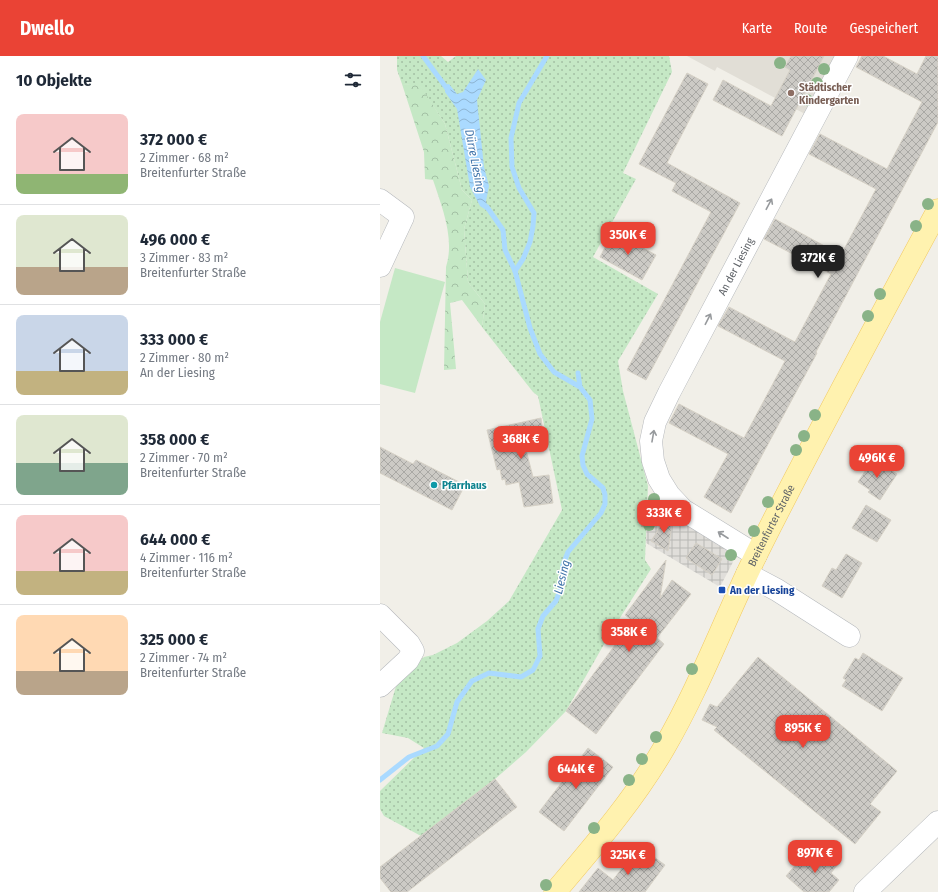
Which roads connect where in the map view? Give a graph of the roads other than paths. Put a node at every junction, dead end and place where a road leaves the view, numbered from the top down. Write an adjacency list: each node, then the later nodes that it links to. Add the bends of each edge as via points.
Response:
1 (848, 56): 5 (street, An der Liesing, one-way to 1, via 668,495 653,461 651,441 669,393)
2 (380, 200): 4 (street, via 402,217)
3 (938, 210): 5 (main road, Breitenfurter Straße)
4 (380, 266)
5 (751, 565): 7 (street, An der Liesing, via 777,590); 10 (main road, Breitenfurter Straße, via 705,668 665,747 625,806)
6 (380, 615): 8 (street, via 413,651 408,660)
7 (849, 636)
8 (380, 686)
9 (938, 822): 11 (street)
10 (555, 892)
11 (865, 892)

